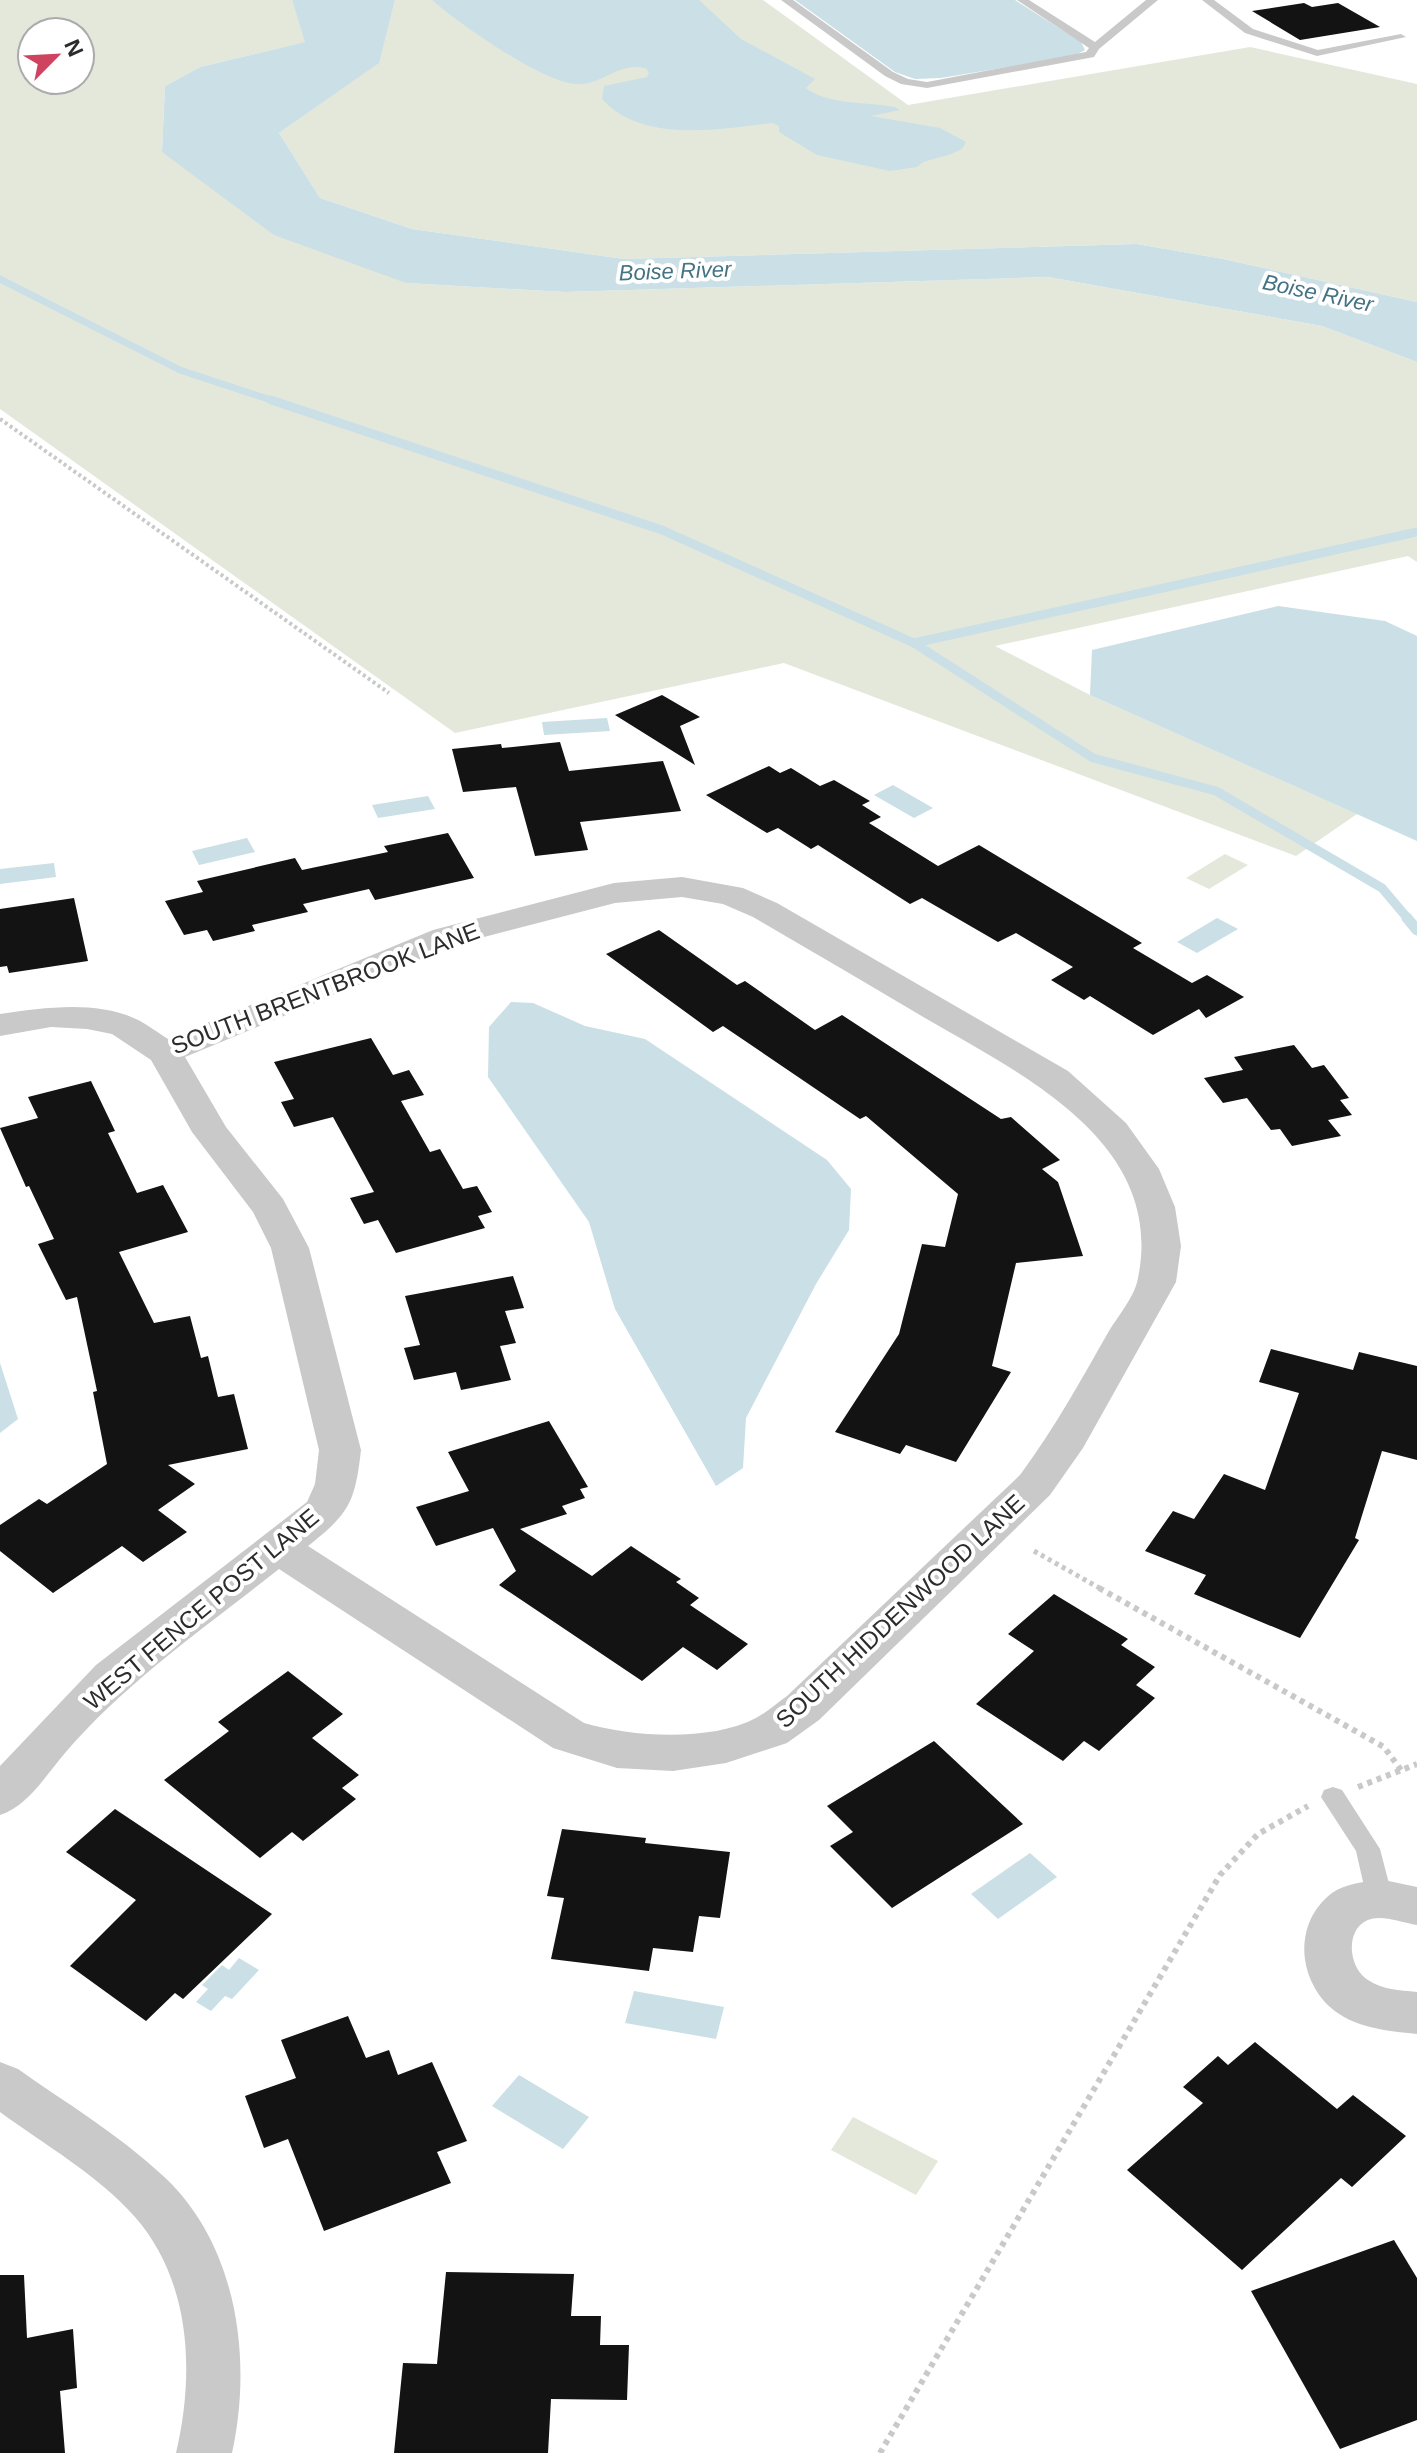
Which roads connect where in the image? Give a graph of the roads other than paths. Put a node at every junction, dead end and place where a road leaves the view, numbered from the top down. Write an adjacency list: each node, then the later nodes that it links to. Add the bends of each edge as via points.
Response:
1 (786, 0): 6 (lane, via 905,82 927,85 1090,55)
2 (1022, 0): 6 (lane)
3 (1153, 0): 6 (lane)
4 (1207, 0): 5 (lane, via 1249,31 1317,53)
5 (1401, 37)
6 (1095, 47)
7 (0, 1025): 8 (street, SOUTH BRENTBROOK LANE, via 51,1017 87,1019 123,1026)
8 (165, 1053): 9 (street, SOUTH BRENTBROOK LANE, via 445,937 614,893 682,887 731,895 765,910 1055,1079 1113,1131); 10 (street, WEST FENCE POST LANE, via 210,1132 270,1208 290,1248 340,1450 336,1484 324,1511)
9 (1140, 1169): 10 (street, SOUTH HIDDENWOOD LANE, via 1156,1207 1162,1246 1157,1282 1062,1448 1035,1485 803,1708 771,1731 673,1753 617,1750 569,1736)
10 (278, 1547): 11 (street, WEST FENCE POST LANE, via 112,1677)
11 (0, 1797)
12 (1333, 1797): 13 (lane)
13 (1399, 1903): 14 (street, via 1358,1903 1340,1913 1324,1946 1329,1966 1356,1999 1377,2009)
14 (1417, 2013)
15 (0, 2084): 16 (street, via 145,2191 180,2238 206,2297 214,2366)
16 (204, 2453)

